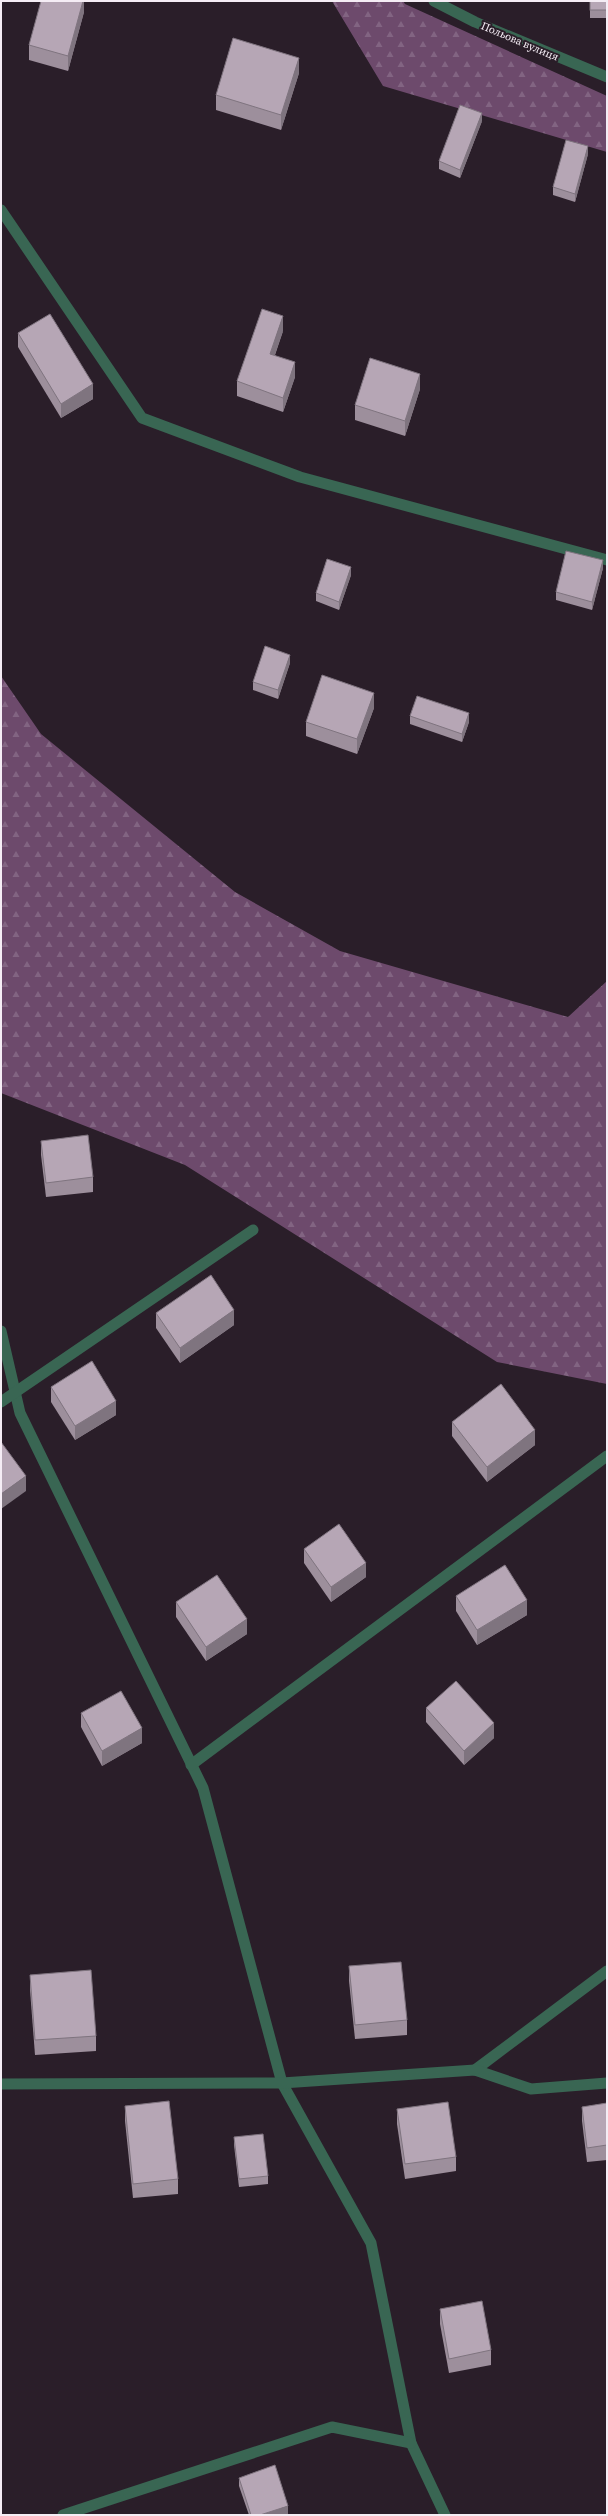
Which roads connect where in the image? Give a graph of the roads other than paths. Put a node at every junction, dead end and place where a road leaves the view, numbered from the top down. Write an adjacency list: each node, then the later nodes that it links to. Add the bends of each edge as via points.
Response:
1 (434, 1): 2 (street, Польова вулиця, via 475,22)
2 (607, 77)
3 (1, 210): 4 (street, via 142,418 300,477)
4 (607, 560)
5 (253, 1230): 7 (street)
6 (1, 1331): 7 (street)
7 (15, 1392): 8 (street); 10 (street, via 20,1413)
8 (1, 1402)
9 (607, 1456): 10 (street)
10 (191, 1765): 13 (street, via 203,1788)
11 (607, 1971): 12 (street)
12 (475, 2070): 13 (street); 14 (street, via 531,2089)
13 (282, 2083): 15 (street); 16 (street, via 371,2243)
14 (607, 2083)
15 (1, 2084)
16 (411, 2443): 17 (street, via 332,2427); 18 (street)
17 (63, 2515)
18 (445, 2515)

